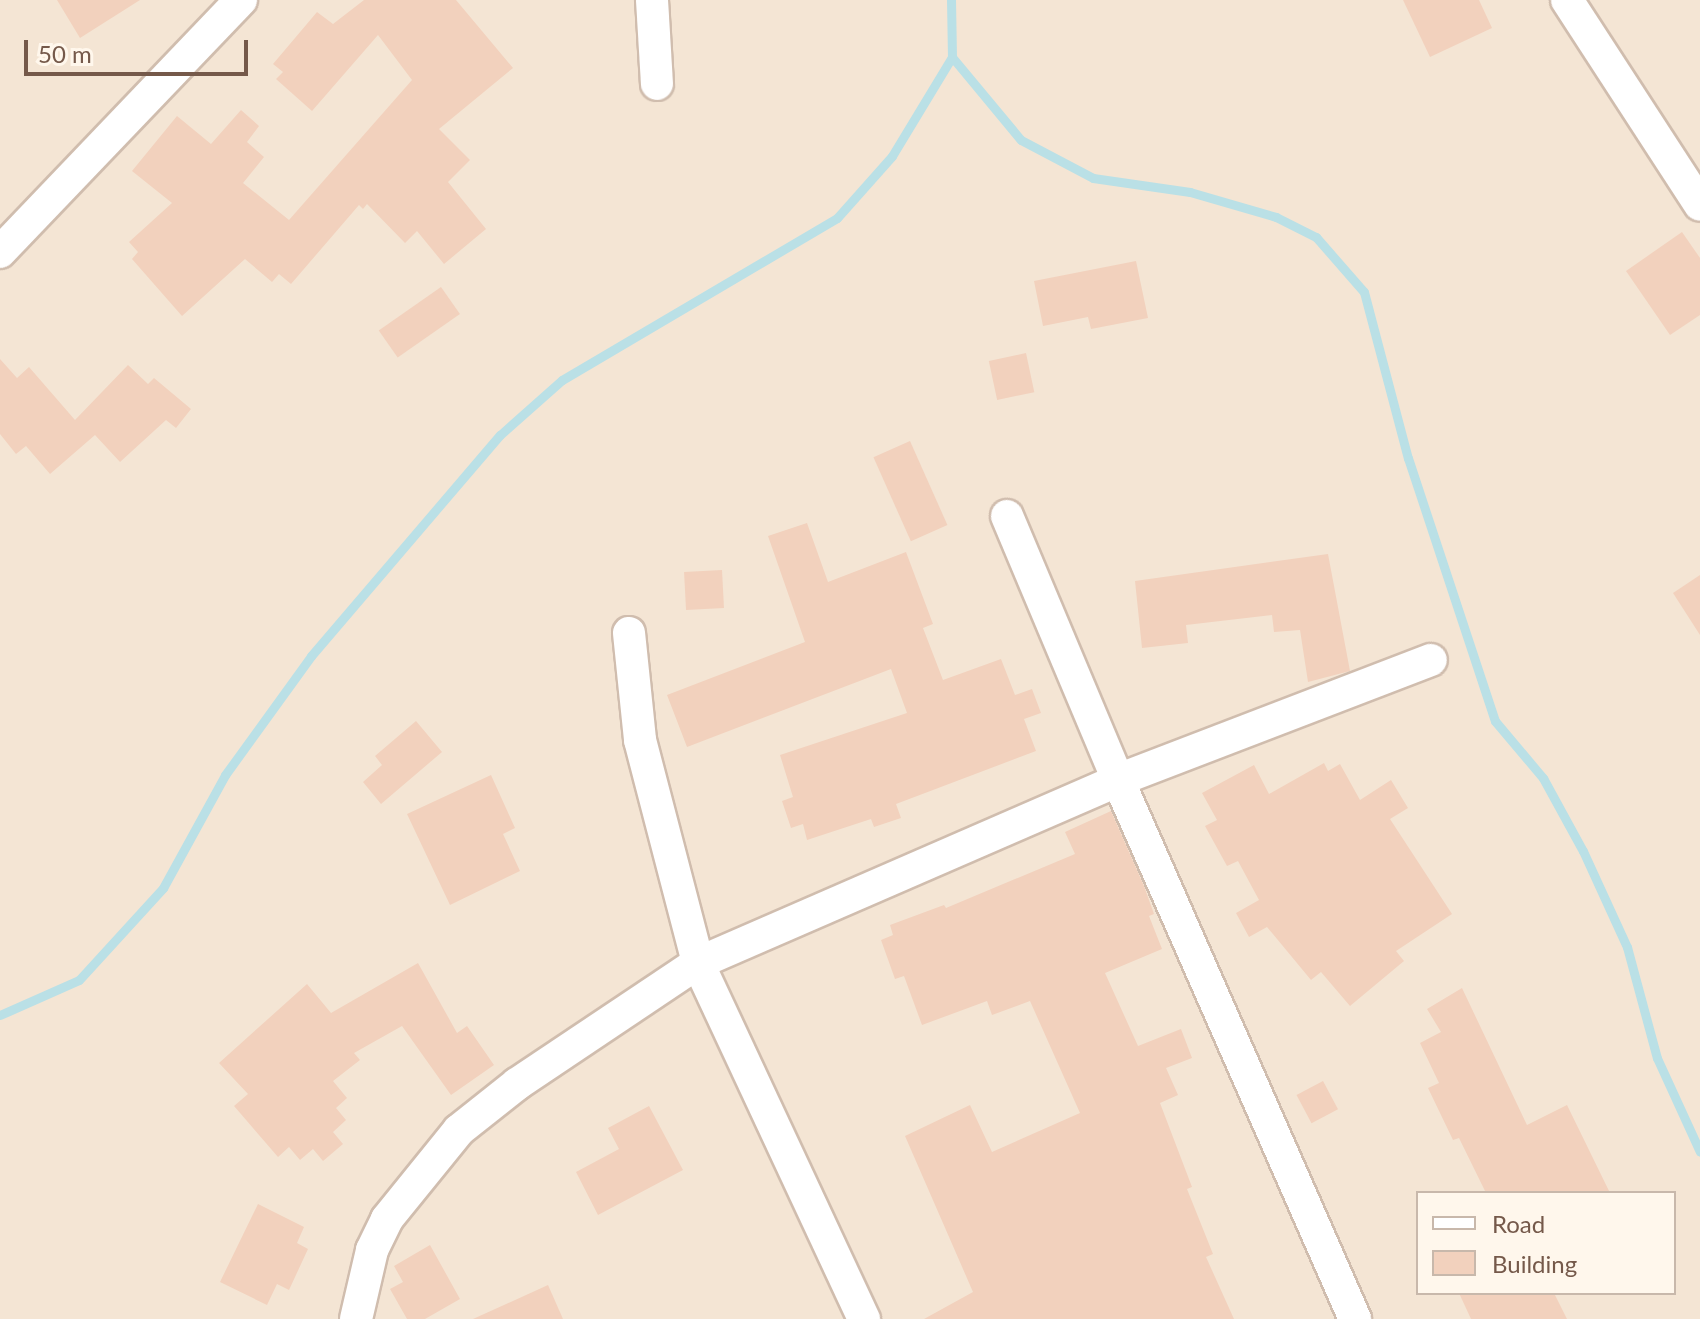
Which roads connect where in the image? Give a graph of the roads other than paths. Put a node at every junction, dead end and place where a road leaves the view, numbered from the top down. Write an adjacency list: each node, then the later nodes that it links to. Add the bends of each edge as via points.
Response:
1 (241, 0): 6 (street)
2 (652, 0): 4 (street)
3 (1567, 0): 5 (street)
4 (657, 84)
5 (1700, 205)
6 (0, 252)
7 (1007, 516): 10 (street)
8 (629, 633): 11 (street, via 640,740)
9 (1431, 660): 10 (street)
10 (1118, 780): 11 (street); 14 (street)
11 (698, 963): 12 (street, via 517,1084 459,1130 387,1219 372,1250); 13 (street)
12 (356, 1319)
13 (864, 1319)
14 (1355, 1319)

